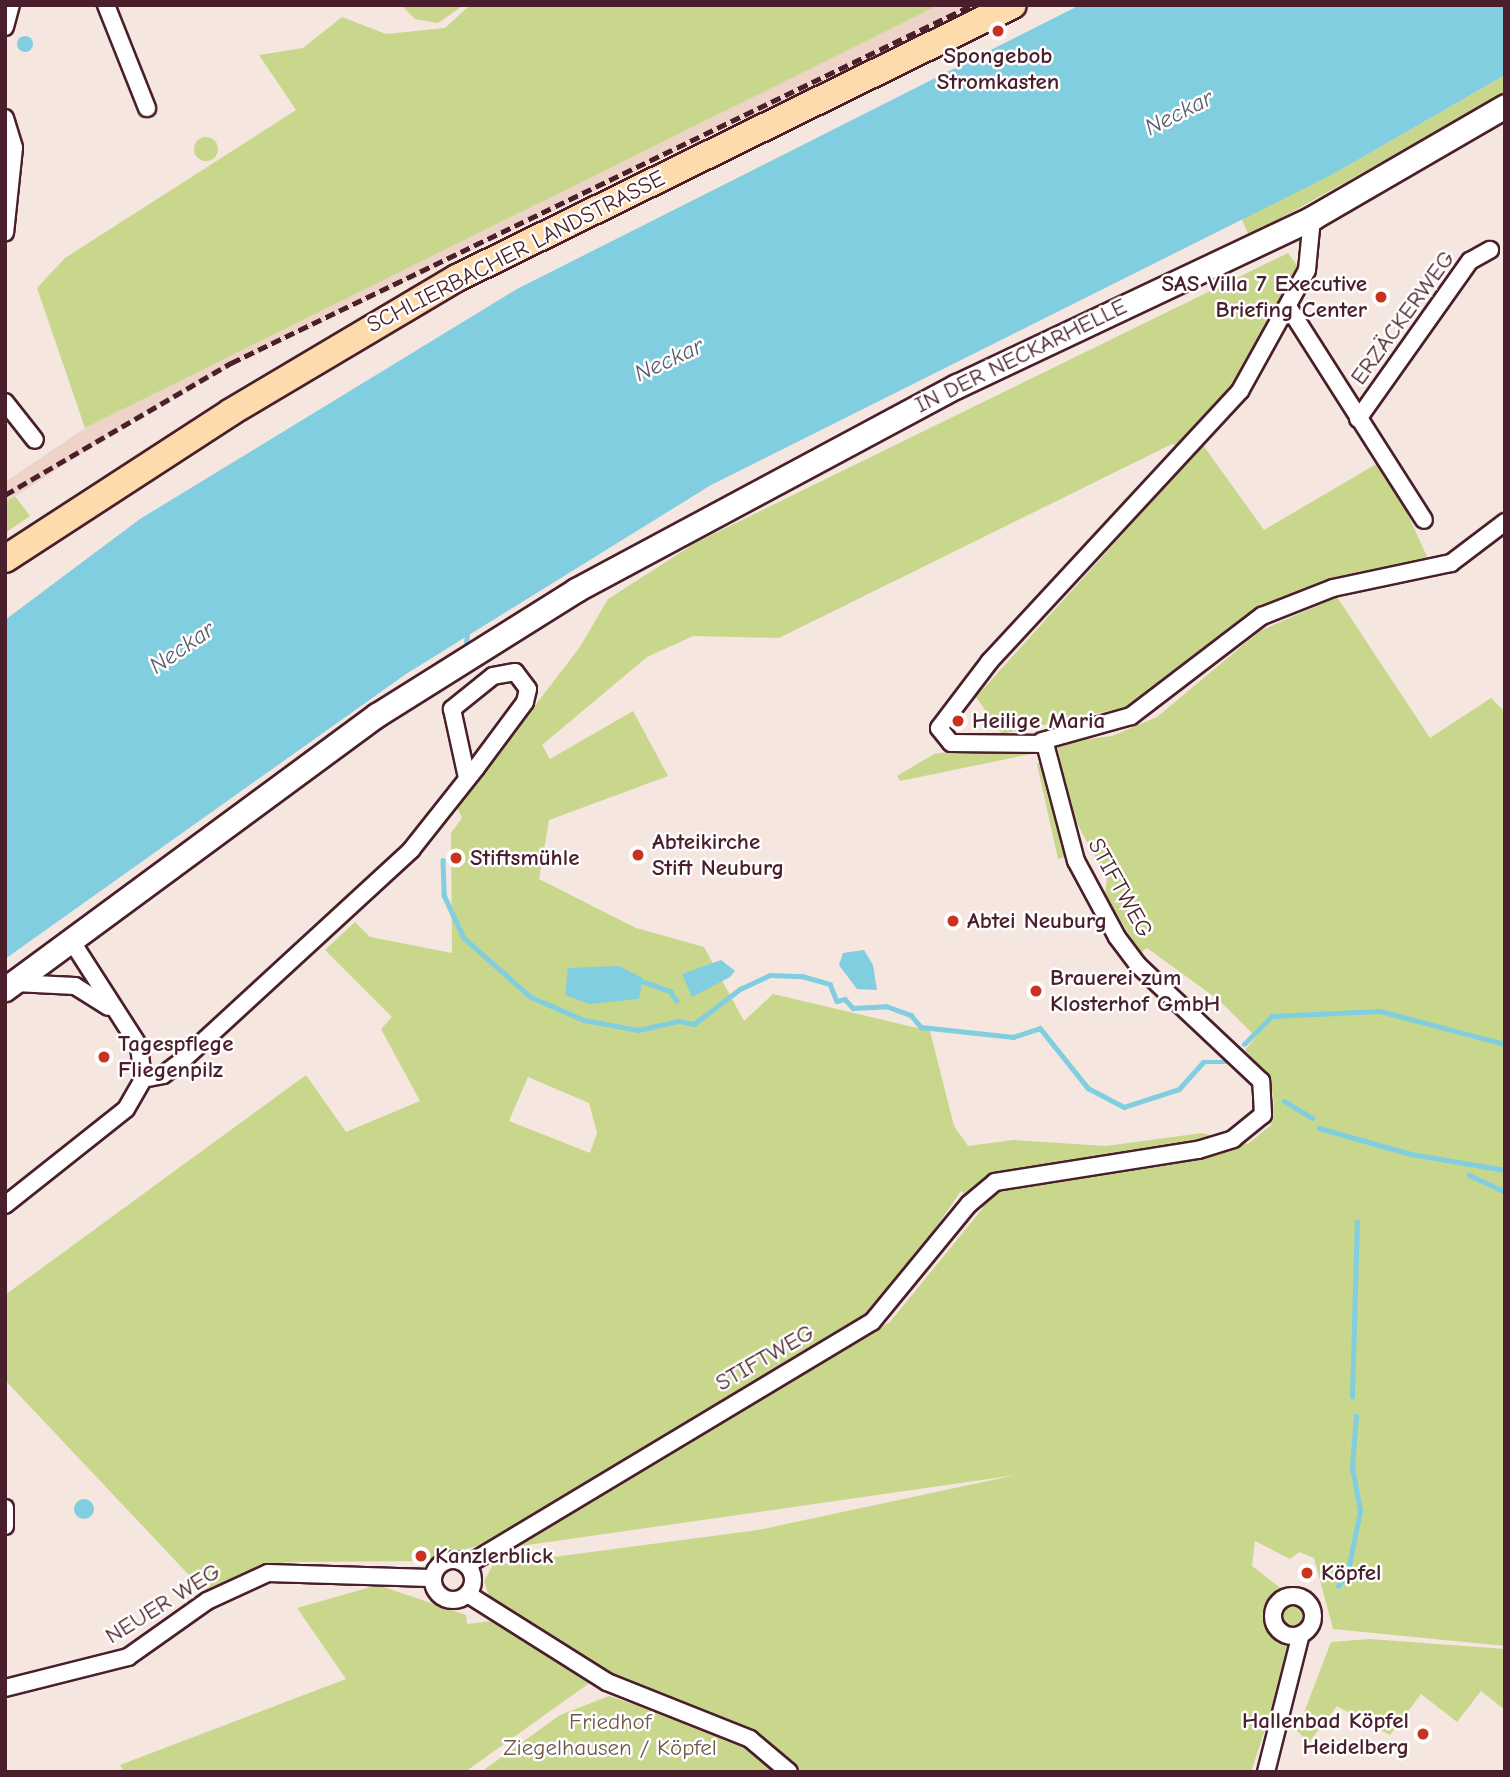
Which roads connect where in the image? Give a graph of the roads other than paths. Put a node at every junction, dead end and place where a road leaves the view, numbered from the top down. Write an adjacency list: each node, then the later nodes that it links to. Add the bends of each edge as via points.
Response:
1 (11, 5): 4 (street)
2 (106, 5): 6 (street)
3 (1013, 5): 17 (main road, SCHLIERBACHER LANDSTRASSE, via 435,290)
4 (5, 27)
5 (1505, 106): 8 (main road, IN DER NECKARHELLE)
6 (147, 108)
7 (5, 118): 9 (street, via 14,148)
8 (1312, 218): 11 (street, via 1313,253); 20 (main road, IN DER NECKARHELLE, via 932,398 576,590 377,715)
9 (5, 233)
10 (1490, 250): 13 (street, ERZÄCKERWEG, via 1470,261)
11 (1289, 308): 13 (street, ERZÄCKERWEG); 18 (street, via 1221,415 990,661 939,728 942,739 958,744)
12 (5, 402): 14 (street)
13 (1358, 419): 15 (street, ERZÄCKERWEG)
14 (35, 440)
15 (1424, 520)
16 (1505, 522): 18 (street, via 1451,563 1333,588 1270,612 1139,712)
17 (5, 559)
18 (1042, 741): 27 (street, STIFTWEG, via 1076,861 1117,937 1138,965 1261,1081 1267,1102 1260,1119 1233,1139 1198,1150 995,1182 968,1205 872,1322)
19 (467, 778): 19 (street, via 525,702 523,677 505,671 454,704 453,729); 23 (street, via 370,891 184,1059 163,1075)
20 (71, 940): 21 (main road, IN DER NECKARHELLE); 22 (street)
21 (9, 986): 22 (street, via 75,986)
22 (118, 1014): 23 (street, via 142,1056)
23 (143, 1079): 24 (street, via 125,1109)
24 (5, 1205)
25 (5, 1508): 26 (street)
26 (5, 1526)
27 (467, 1565): 28 (street, STIFTWEG, via 447,1563); 29 (street, via 473,1579)
28 (430, 1578): 29 (street, via 445,1595); 31 (street, NEUER WEG, via 274,1571 225,1590 117,1661)
29 (468, 1595): 33 (street, via 607,1682 750,1739)
30 (1301, 1634): 32 (street)
31 (5, 1688)
32 (1271, 1770)
33 (789, 1772)

